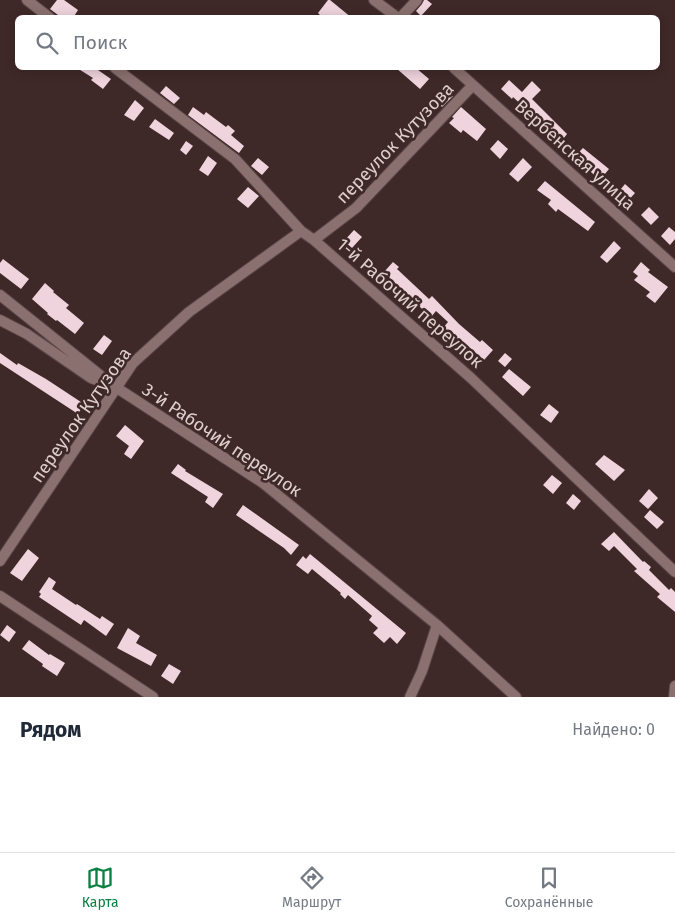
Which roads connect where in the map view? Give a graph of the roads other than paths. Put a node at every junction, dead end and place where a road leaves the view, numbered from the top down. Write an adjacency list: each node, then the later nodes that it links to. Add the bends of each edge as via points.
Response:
1 (27, 0): 4 (street)
2 (374, 0): 5 (street)
3 (417, 0): 6 (street)
4 (46, 15)
5 (395, 15)
6 (402, 15)
7 (118, 70): 10 (street, 1-й Рабочий переулок, via 235,159)
8 (456, 70): 9 (street, Вербенская улица)
9 (473, 85): 11 (street, переулок Кутузова, via 356,208); 12 (street, Вербенская улица)
10 (301, 231): 11 (street, 1-й Рабочий переулок); 15 (street, переулок Кутузова, via 189,312 144,351)
11 (314, 240): 17 (street, 1-й Рабочий переулок, via 471,378)
12 (675, 266)
13 (0, 295): 15 (street)
14 (0, 320): 15 (street, 3-й Рабочий переулок, via 27,334 91,378)
15 (117, 388): 16 (street, переулок Кутузова); 19 (street, 3-й Рабочий переулок, via 263,483)
16 (0, 561)
17 (675, 572)
18 (0, 596): 21 (street)
19 (437, 624): 22 (street); 23 (street, 3-й Рабочий переулок)
20 (675, 686): 24 (street)
21 (153, 697)
22 (410, 697)
23 (516, 697)
24 (674, 697)

